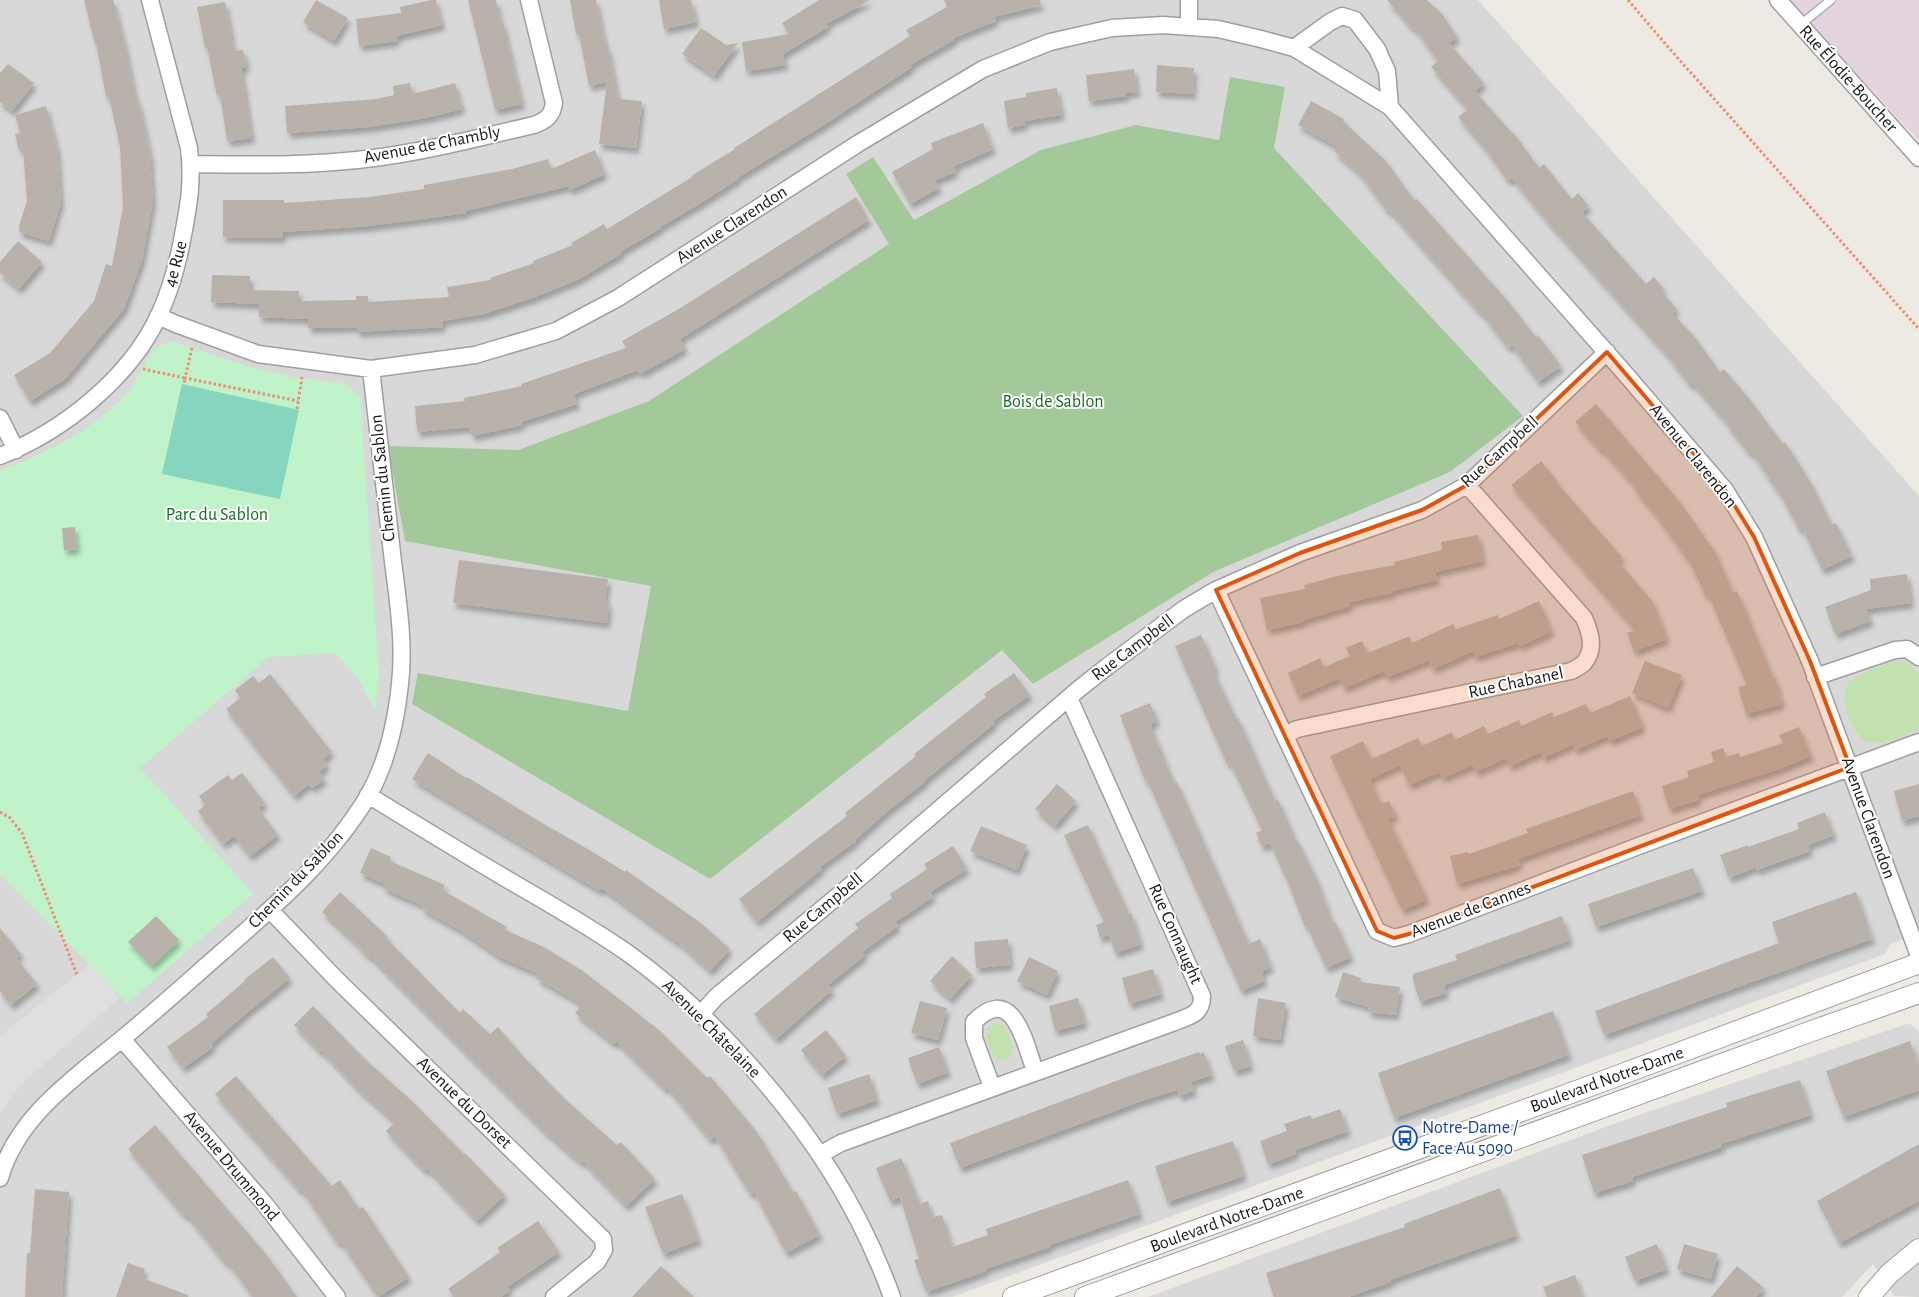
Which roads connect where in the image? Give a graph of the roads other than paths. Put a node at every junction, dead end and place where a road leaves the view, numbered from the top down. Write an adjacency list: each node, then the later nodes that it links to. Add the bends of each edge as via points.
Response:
1 (150, 0): 11 (street, 4e Rue)
2 (529, 0): 11 (street, Avenue de Chambly, via 554,103 550,116 545,120 448,145 374,158 287,164)
3 (1189, 0): 7 (street)
4 (1778, 0): 6 (street, Rue Élodie-Boucher)
5 (1831, 0): 6 (lane)
6 (1800, 25): 10 (street, Rue Élodie-Boucher)
7 (1189, 26): 8 (street, Avenue Clarendon, via 1218,29); 14 (street, Avenue Clarendon, via 1112,28 1050,42 982,69 859,143 618,298 556,331 475,355)
8 (1294, 48): 9 (street, Avenue Clarendon); 9 (street, via 1342,16 1355,20 1377,49 1387,71)
9 (1390, 107): 13 (street, Avenue Clarendon)
10 (1919, 158)
11 (191, 164): 12 (street, 4e Rue, via 190,203 178,265)
12 (158, 316): 14 (street, Avenue Clarendon, via 258,354); 16 (street, 4e Rue, via 127,364 77,414)
13 (1607, 352): 18 (street, Rue Campbell); 21 (street, Avenue Clarendon, via 1725,490 1754,538)
14 (371, 369): 26 (street, Chemin du Sablon, via 397,601 401,666 393,724 383,761)
15 (0, 418): 16 (street)
16 (16, 450): 17 (street, 4e Rue)
17 (0, 456)
18 (1467, 485): 19 (street, Rue Campbell, via 1422,510 1300,553); 23 (street, Rue Chabanel, via 1584,618 1592,637 1584,663 1571,671 1297,729)
19 (1216, 590): 22 (street, Rue Campbell, via 1169,620); 23 (street, Avenue de Cannes)
20 (1919, 657): 21 (street, via 1907,649 1895,650)
21 (1815, 677): 25 (street, Avenue Clarendon)
22 (1069, 698): 31 (street, Rue Campbell, via 716,997); 33 (street, Rue Connaught, via 1202,996 1202,1006 1196,1013)
23 (1285, 736): 25 (street, Avenue de Cannes, via 1377,931 1394,938)
24 (1919, 742): 25 (street, Avenue de Cannes)
25 (1850, 767): 28 (street, Avenue Clarendon)
26 (368, 795): 27 (street, Chemin du Sablon, via 338,839); 31 (street, Avenue Châtelaine, via 629,954)
27 (270, 910): 32 (street, Chemin du Sablon); 39 (street, Avenue du Dorset, via 337,980 603,1239 604,1250 597,1262)
28 (1919, 956)
29 (1919, 963): 41 (street, Boulevard Notre-Dame)
30 (1919, 993): 42 (street, Boulevard Notre-Dame)
31 (701, 1014): 35 (street, Avenue Châtelaine, via 776,1095)
32 (122, 1039): 36 (street, Chemin du Sablon, via 78,1073 31,1119); 38 (street, Avenue Drummond, via 264,1203)
33 (1035, 1071): 34 (street, Rue Connaught); 34 (street, via 1016,1020 1009,1012 1000,1009 984,1012 974,1022 974,1038)
34 (992, 1087): 35 (street, Rue Connaught, via 841,1143)
35 (821, 1154): 40 (street, Avenue Châtelaine, via 860,1222)
36 (1, 1171)
37 (1919, 1249): 43 (street, via 1889,1274)
38 (337, 1297)
39 (554, 1297)
40 (892, 1297)
41 (1013, 1297)
42 (1085, 1297)
43 (1869, 1297)

